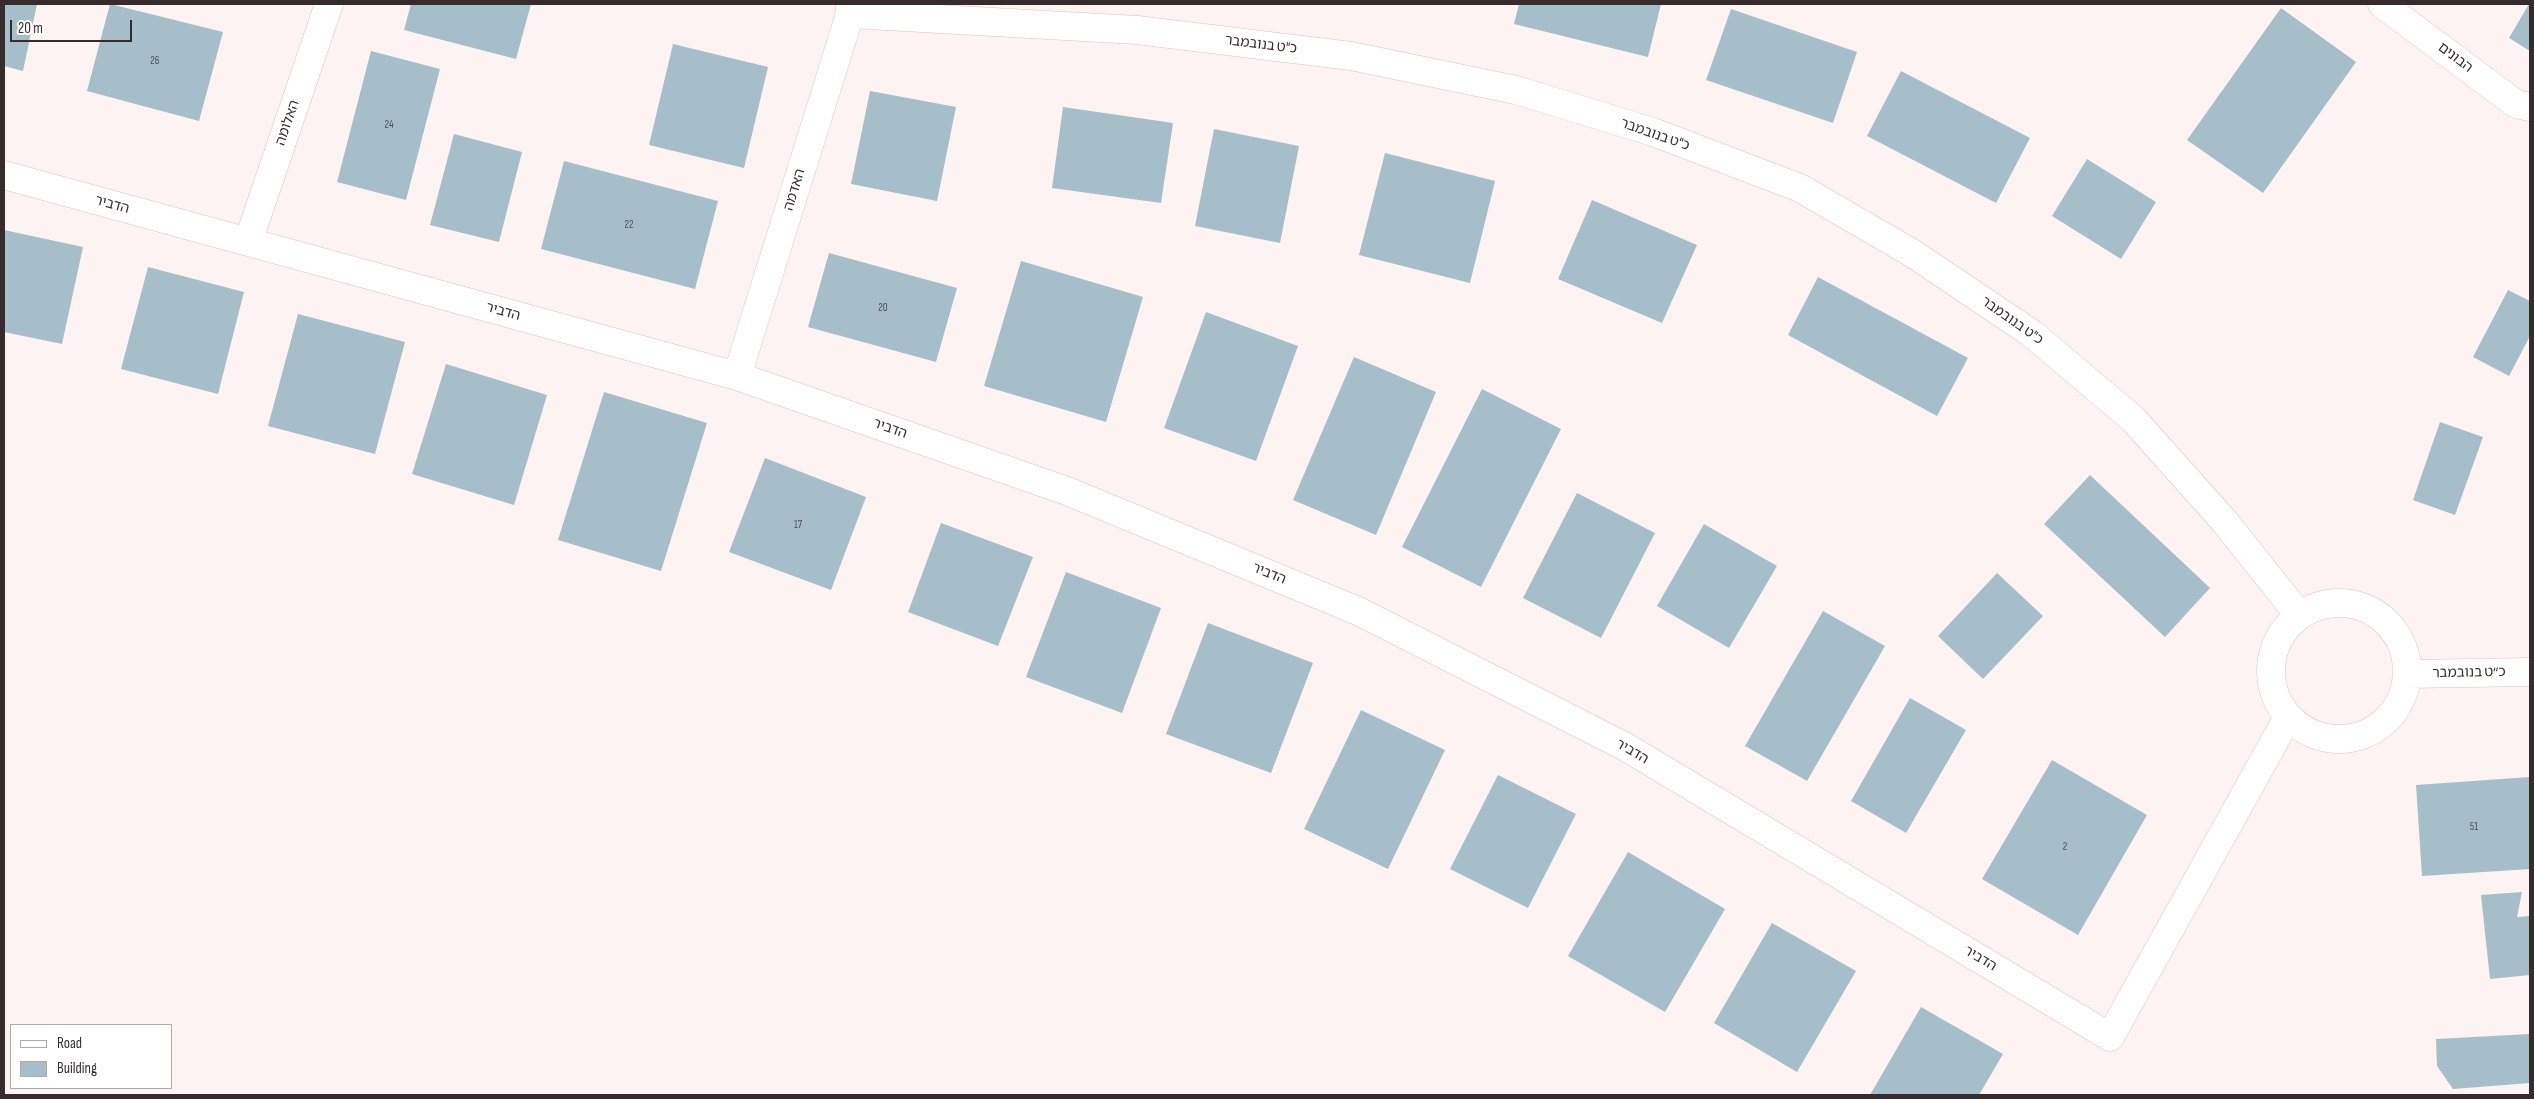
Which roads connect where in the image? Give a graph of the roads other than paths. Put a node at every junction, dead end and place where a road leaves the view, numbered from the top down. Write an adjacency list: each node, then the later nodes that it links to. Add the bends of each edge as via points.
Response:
1 (329, 4): 6 (street, האלומה)
2 (2382, 4): 4 (street, הבונים, via 2516,104)
3 (850, 9): 7 (street, האדמה); 8 (street, כ"ט בנובמבר, via 1137,30 1351,56 1516,90 1653,132 1800,188 1912,253 2031,333 2126,413 2225,522)
4 (2530, 107)
5 (4, 175): 6 (street, הדביר)
6 (248, 242): 7 (street, הדביר)
7 (737, 376): 11 (street, הדביר, via 1067,490 1358,611 1624,746 2110,1037)
8 (2299, 615): 10 (street, via 2318,605 2340,602 2362,606 2395,632 2405,652); 11 (street, via 2280,637 2271,664 2274,692)
9 (2530, 672): 10 (street, כ״ט בנובמבר)
10 (2408, 674): 11 (street, via 2402,696 2390,716 2373,730 2358,736 2328,738 2306,731)
11 (2288, 717)

